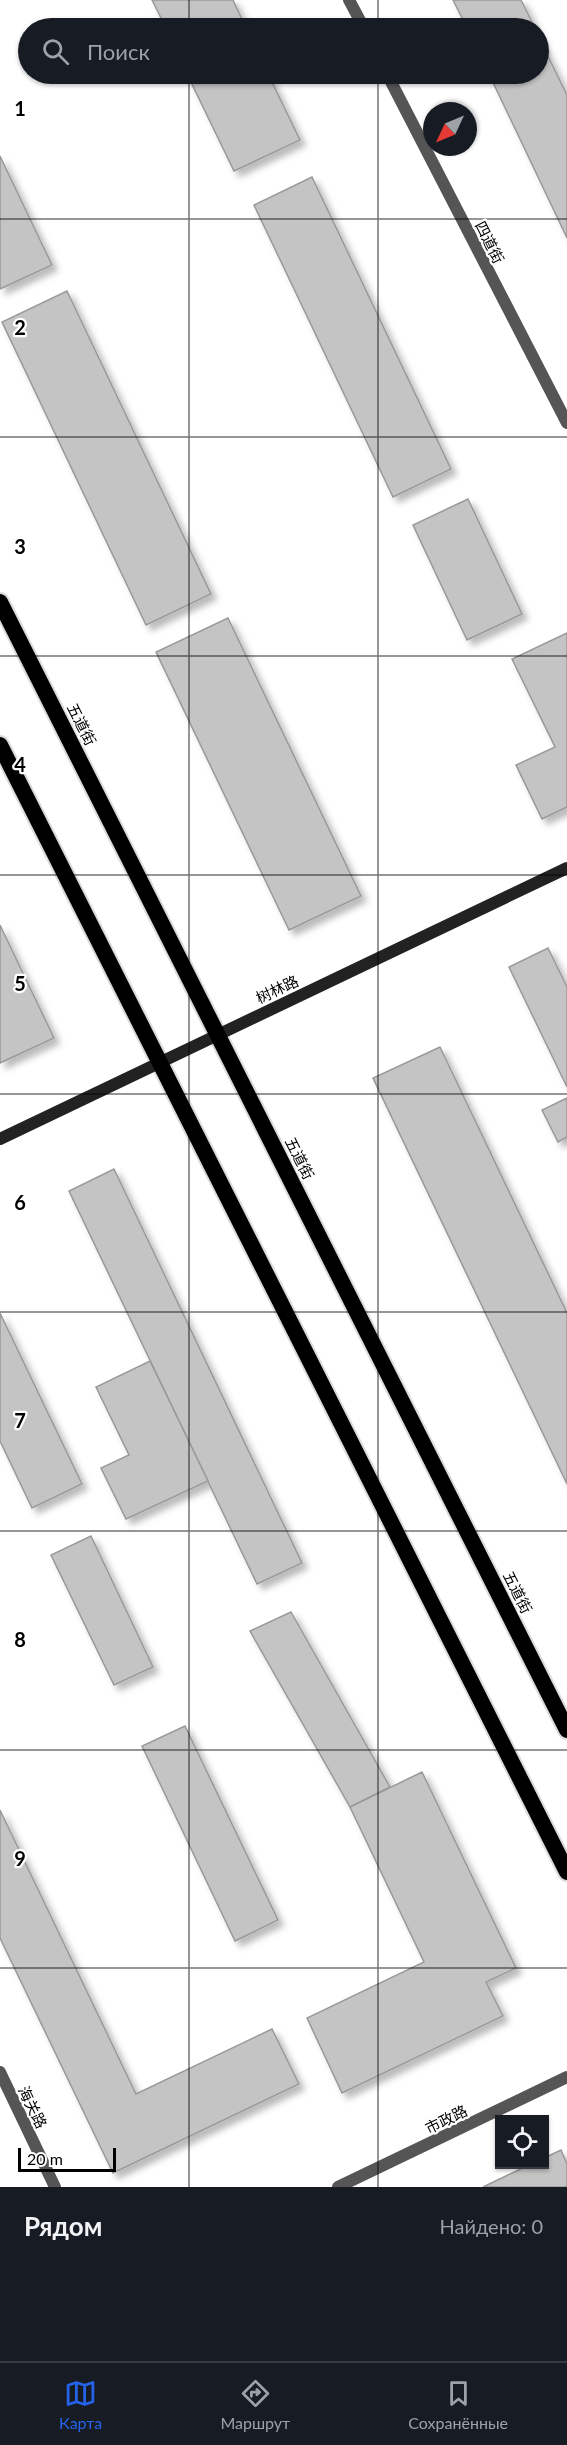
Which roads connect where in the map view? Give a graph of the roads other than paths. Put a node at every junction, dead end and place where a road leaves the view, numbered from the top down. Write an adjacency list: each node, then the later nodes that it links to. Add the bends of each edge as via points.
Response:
1 (349, 0): 2 (street)
2 (359, 18)
3 (392, 84): 4 (street, 四道街)
4 (567, 423)
5 (0, 602): 8 (highway, 五道街)
6 (0, 745): 9 (highway)
7 (567, 868): 8 (main road, 树林路)
8 (218, 1033): 9 (main road, 树林路); 11 (highway, 五道街)
9 (159, 1061): 10 (main road, 树林路); 12 (highway)
10 (0, 1139)
11 (567, 1730)
12 (567, 1872)
13 (0, 2072): 15 (street, 海关路)
14 (567, 2077): 16 (street, 市政路)
15 (55, 2187)
16 (338, 2187)

